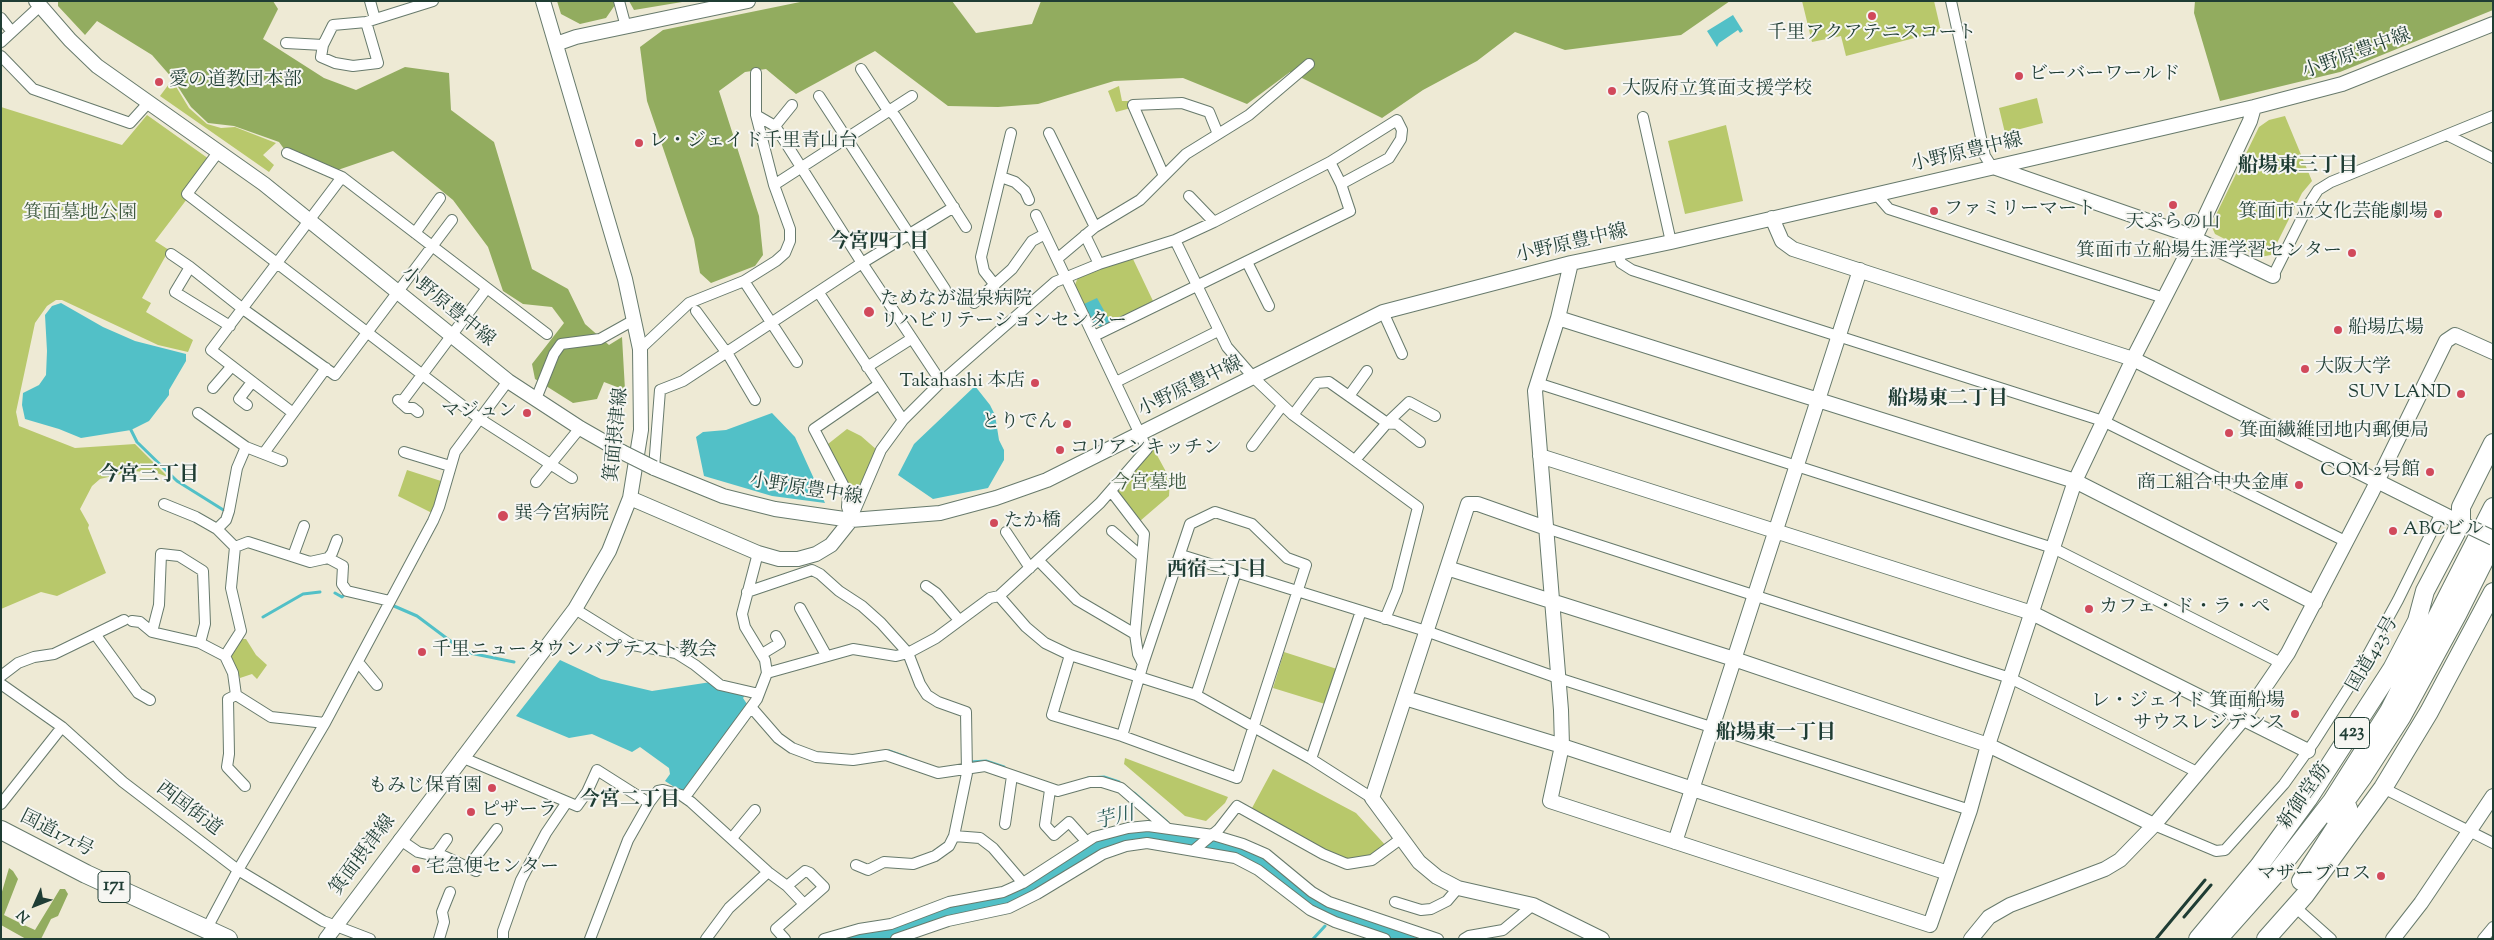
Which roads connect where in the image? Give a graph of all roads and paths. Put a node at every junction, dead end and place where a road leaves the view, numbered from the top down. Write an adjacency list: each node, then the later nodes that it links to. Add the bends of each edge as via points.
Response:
1 (370, 1): 9 (street)
2 (433, 1): 9 (street)
3 (543, 1): 15 (street, 箕面摂津線)
4 (619, 1): 11 (street)
5 (748, 1): 11 (street)
6 (1952, 1): 40 (street, via 1985,156)
7 (38, 4): 12 (street); 23 (street, 小野原豊中線, via 97,66)
8 (1, 18): 12 (street)
9 (370, 20): 16 (street, via 333,25); 16 (street, via 378,63 353,66 335,63 321,57)
10 (2493, 24): 25 (street, 小野原豊中線, via 2342,84)
11 (626, 27): 15 (street)
12 (12, 32): 13 (street)
13 (1, 42)
14 (286, 43): 16 (street)
15 (556, 44): 93 (street, 箕面摂津線, via 623,269)
16 (323, 45)
17 (1, 56): 23 (street, via 33,89 130,123)
18 (1309, 64): 33 (street, via 1249,115)
19 (861, 69): 26 (street)
20 (756, 73): 27 (street)
21 (819, 96): 35 (street)
22 (912, 96): 26 (street)
23 (149, 102): 36 (street, 小野原豊中線)
24 (792, 105): 30 (street)
25 (2254, 108): 40 (street, 小野原豊中線); 63 (street)
26 (890, 110): 35 (street); 51 (street)
27 (756, 115): 30 (street); 46 (street)
28 (2493, 116): 34 (street)
29 (1643, 117): 65 (street)
30 (775, 126): 41 (street)
31 (1011, 133): 44 (street)
32 (1049, 133): 58 (street)
33 (1218, 134): 42 (street, via 1186,154); 42 (street, via 1209,112 1182,103 1133,106)
34 (2447, 135): 38 (street); 77 (street, via 2318,190)
35 (847, 139): 41 (street); 60 (street)
36 (219, 151): 55 (street, 小野原豊中線); 74 (street, via 187,194)
37 (287, 153): 43 (street)
38 (2493, 158)
39 (1330, 162): 45 (street); 45 (street, via 1396,120 1402,130 1401,139 1389,158); 56 (street)
40 (1992, 167): 47 (street, 小野原豊中線); 63 (street)
41 (803, 168): 46 (street); 71 (street)
42 (1164, 176): 58 (street, via 1140,200)
43 (342, 177): 55 (street); 59 (street)
44 (1001, 177): 50 (street, via 1015,182); 80 (street, via 981,257 984,271)
45 (1341, 184): 70 (street, via 1350,210)
46 (774, 185): 79 (street, via 790,229 790,241 785,253)
47 (1876, 194): 53 (street, 小野原豊中線); 86 (street, via 1889,209)
48 (1189, 196): 56 (street)
49 (440, 198): 59 (street)
50 (1029, 200)
51 (954, 207): 57 (street); 60 (street)
52 (1036, 215): 61 (street)
53 (1772, 218): 65 (street, 小野原豊中線); 76 (street, via 1782,241 1792,249)
54 (452, 220): 66 (street)
55 (310, 221): 74 (street); 84 (street, 小野原豊中線)
56 (1214, 222): 64 (street)
57 (966, 226)
58 (1095, 227): 62 (street)
59 (415, 233): 66 (street)
60 (910, 234): 71 (street); 83 (street)
61 (1045, 234): 69 (street); 80 (street, via 1032,241 1012,269)
62 (1085, 235): 69 (street); 73 (street)
63 (2195, 238): 77 (street); 86 (street)
64 (1175, 240): 73 (street); 81 (street)
65 (1672, 242): 67 (street, 小野原豊中線)
66 (432, 246): 82 (street); 84 (street)
67 (1618, 253): 72 (street, 小野原豊中線); 101 (street, via 1621,263 1632,270)
68 (171, 254): 75 (street)
69 (1057, 259): 78 (street)
70 (1247, 262): 81 (street); 88 (street)
71 (862, 263): 85 (street); 102 (street)
72 (1571, 263): 91 (street, 小野原豊中線); 92 (street)
73 (1099, 264): 78 (street)
74 (276, 265): 89 (street); 97 (street)
75 (190, 267): 89 (street); 95 (street, via 175,292)
76 (1860, 270): 101 (street); 107 (street)
77 (2273, 276)
78 (1066, 277): 100 (street); 117 (street, via 1055,282)
79 (744, 280): 94 (street); 103 (street, via 689,303)
80 (995, 285): 87 (street)
81 (1197, 286): 96 (street); 100 (street)
82 (487, 288): 98 (street); 99 (street)
83 (945, 289)
84 (396, 292): 97 (street); 99 (street, 小野原豊中線)
85 (819, 293): 94 (street); 110 (street)
86 (2164, 298): 107 (street)
87 (974, 303)
88 (1269, 306)
89 (243, 309): 95 (street); 111 (street)
90 (696, 311): 105 (street)
91 (1383, 312): 106 (street); 114 (street, 小野原豊中線)
92 (1558, 318): 119 (street); 125 (street)
93 (634, 320): 103 (street, 箕面摂津線); 123 (street, via 600,339 561,344)
94 (771, 322): 105 (street); 108 (street)
95 (230, 326): 109 (street, via 212,350)
96 (1218, 331): 114 (street, via 1227,347); 118 (street)
97 (367, 332): 111 (street, via 335,375); 113 (street)
98 (547, 334)
99 (452, 336): 113 (street); 115 (street, 小野原豊中線)
100 (1094, 336): 118 (street)
101 (1838, 337): 125 (street); 135 (street)
102 (912, 339): 110 (street); 117 (street)
103 (640, 349): 157 (street, 箕面摂津線, via 641,430)
104 (2493, 352): 153 (street, via 2460,336 2450,337)
105 (725, 353): 124 (street); 151 (street, via 683,381 660,390)
106 (1402, 354)
107 (2133, 359): 135 (street); 153 (street)
108 (797, 362)
109 (232, 366): 116 (street); 121 (street)
110 (867, 367): 120 (street)
111 (326, 368): 130 (street)
112 (1367, 371): 122 (street)
113 (423, 375): 128 (street, via 400,401); 133 (street)
114 (1254, 378): 127 (street); 138 (street, 小野原豊中線)
115 (508, 381): 123 (street, 小野原豊中線); 133 (street)
116 (252, 382): 126 (street, via 239,399); 130 (street)
117 (941, 382): 134 (street)
118 (1116, 382): 138 (street)
119 (1537, 383): 145 (street); 150 (street)
120 (878, 385): 134 (street); 161 (street, via 814,429 848,494)
121 (213, 388)
122 (1348, 396): 131 (street, via 1328,382 1317,383); 136 (street)
123 (536, 399): 137 (street, 小野原豊中線)
124 (755, 400)
125 (1818, 400): 150 (street); 154 (street)
126 (247, 405)
127 (1282, 406): 131 (street); 141 (street)
128 (418, 412)
129 (198, 413): 142 (street)
130 (293, 413): 144 (street)
131 (1293, 415): 146 (street)
132 (1435, 416): 136 (street, via 1409,402)
133 (480, 419): 148 (street); 149 (street, via 455,452)
134 (902, 420): 161 (street, via 882,450)
135 (2103, 421): 154 (street); 171 (street)
136 (1386, 423): 139 (street, via 1397,424); 146 (street)
137 (580, 428): 148 (street); 151 (street, 小野原豊中線, bridge)
138 (1140, 434): 156 (street, via 1147,449); 161 (street, 小野原豊中線, via 1047,480 996,498 940,513)
139 (1420, 442)
140 (2493, 443): 163 (highway, 国道423号 / 423, via 2461,507)
141 (1252, 446)
142 (246, 447): 144 (street); 165 (street, via 237,468 229,512)
143 (404, 452): 149 (street)
144 (264, 453): 147 (street)
145 (1540, 456): 164 (street); 166 (street)
146 (1355, 460): 197 (street, via 1418,507 1397,590)
147 (282, 461)
148 (552, 465): 152 (street); 155 (street)
149 (450, 466): 190 (street, via 439,507)
150 (1796, 467): 166 (street); 174 (street)
151 (654, 468): 161 (street, 小野原豊中線, via 723,496 757,505)
152 (572, 478)
153 (2377, 480): 160 (street); 171 (street)
154 (2075, 481): 174 (street); 192 (street)
155 (536, 482)
156 (1111, 491): 178 (street, via 1144,534); 180 (street)
157 (630, 498): 175 (street); 194 (street, 箕面摂津線, via 609,551)
158 (164, 504): 165 (street)
159 (2493, 507): 240 (highway, 新御堂筋 / 423)
160 (2441, 513): 163 (street); 235 (street, via 2358,673)
161 (851, 520): 175 (street, via 831,545 816,554 798,559 779,559)
162 (304, 526): 177 (street)
163 (2466, 526): 169 (street, bridge); 286 (highway, 国道423号 / 423, via 2425,591 2415,626 2370,705 2259,866 2221,909)
164 (1546, 528): 182 (street, via 1470,503); 189 (street); 191 (street)
165 (217, 529): 173 (street)
166 (1776, 531): 189 (street); 196 (street)
167 (1006, 532): 181 (street)
168 (1112, 532): 178 (street)
169 (2493, 538)
170 (337, 540): 179 (street)
171 (2347, 542): 192 (street)
172 (2493, 543): 240 (highway, 新御堂筋 / 423, via 2402,716)
173 (235, 546): 177 (street, via 248,542); 209 (street, via 231,588 241,631)
174 (2053, 548): 196 (street); 212 (street)
175 (758, 553): 185 (street)
176 (1181, 555): 183 (street); 186 (street, via 1190,524 1214,512 1252,524 1287,558 1306,565); 213 (street)
177 (292, 556): 179 (street, via 310,562)
178 (1141, 556): 202 (street)
179 (328, 558): 190 (street, via 343,566 342,584 347,591)
180 (1038, 560): 181 (street); 202 (street, via 1077,600)
181 (1030, 568): 188 (street)
182 (1447, 568): 191 (street); 199 (street)
183 (1236, 572): 186 (street); 222 (street)
184 (926, 586): 198 (street, via 936,592)
185 (747, 592): 205 (street, via 812,570 870,613); 206 (street, via 742,621)
186 (1299, 592): 195 (street); 231 (street)
187 (2493, 592): 243 (highway, via 2434,703)
188 (999, 596): 198 (street, via 990,598); 208 (street, via 1045,643)
189 (1755, 596): 210 (street); 218 (street)
190 (390, 601): 211 (street)
191 (1552, 602): 210 (street); 217 (street)
192 (2315, 603): 212 (street)
193 (800, 608): 207 (street)
194 (575, 609): 221 (street, via 628,643 676,653 720,685); 236 (street, 箕面摂津線)
195 (1361, 611): 197 (street); 237 (street)
196 (2032, 612): 218 (street); 227 (street)
197 (1385, 619): 199 (street)
198 (960, 620): 205 (street)
199 (1426, 631): 217 (street); 224 (street)
200 (152, 632): 201 (street, via 140,622 128,621); 204 (street); 204 (street, via 159,605 161,554 180,556 203,571 205,624)
201 (95, 634): 215 (street, via 54,654 18,663); 225 (street, via 138,693)
202 (1135, 634): 213 (street)
203 (776, 636): 206 (street, via 780,643)
204 (200, 643): 209 (street)
205 (908, 653): 207 (street, via 896,656 853,649); 238 (street, via 927,694 938,702 966,712)
206 (762, 654): 214 (street)
207 (826, 655): 214 (street)
208 (1070, 655): 216 (street); 232 (street, via 1052,715)
209 (225, 656): 223 (street, via 233,673)
210 (1734, 660): 230 (street); 233 (street)
211 (358, 662): 220 (street); 228 (street)
212 (2281, 663): 227 (street)
213 (1143, 664): 216 (street)
214 (767, 673): 221 (street)
215 (1, 676)
216 (1141, 678): 222 (street); 232 (street)
217 (1558, 678): 230 (street); 234 (street)
218 (2010, 678): 233 (street); 239 (street)
219 (1, 684): 229 (street, 西国街道)
220 (377, 685)
221 (759, 694): 226 (street)
222 (1196, 695): 231 (street)
223 (236, 696): 228 (street, via 271,717); 242 (street, via 228,699 227,767)
224 (1405, 698): 234 (street); 248 (street)
225 (150, 700)
226 (751, 707): 238 (street, via 778,738 792,748 816,757 853,760 886,755 938,773); 247 (street)
227 (2243, 719): 235 (street); 239 (street)
228 (325, 723): 272 (street)
229 (62, 727): 251 (street); 272 (street, 西国街道, via 123,782)
230 (1712, 727): 245 (street); 253 (street)
231 (1254, 730): 232 (street, via 1237,778); 237 (street)
232 (1122, 736)
233 (1988, 745): 253 (street); 255 (street)
234 (1562, 746): 245 (street); 267 (street, via 1550,801)
235 (2308, 751): 255 (street, via 2284,784 2224,850 2216,851)
236 (461, 758): 249 (street); 264 (street, 箕面摂津線)
237 (1311, 759): 248 (street)
238 (967, 767): 241 (street, via 985,766); 260 (street)
239 (2199, 773): 255 (street)
240 (2356, 775): 286 (highway, via 2301,831); 303 (highway, 新御堂筋 / 423, via 2297,866); 304 (highway, via 2351,804 2299,884)
241 (1012, 776): 244 (street); 254 (street)
242 (245, 786)
243 (2383, 788): 259 (street); 282 (highway)
244 (1050, 790): 256 (street, via 1096,782 1110,784 1129,794); 266 (street, via 1044,825 1054,836 1069,822)
245 (1692, 790): 267 (street); 274 (street)
246 (2493, 796): 259 (street)
247 (684, 797): 250 (street, via 663,790); 262 (street)
248 (1372, 798): 263 (street)
249 (567, 802): 250 (street, via 580,804 597,770); 291 (street, via 521,880)
250 (649, 803): 292 (street, via 628,840)
251 (1, 804)
252 (755, 810): 262 (street)
253 (1970, 810): 274 (street)
254 (1005, 824)
255 (2154, 825): 301 (street, via 2120,860 2105,869 2010,905 1989,917)
256 (1166, 827): 261 (street); 266 (street, via 1128,828)
257 (496, 828): 270 (street, via 472,869)
258 (1, 830): 285 (highway, 国道171号 / 171)
259 (2470, 832): 268 (street); 307 (street)
260 (954, 836): 271 (street, via 949,846 935,856 913,864 884,862 868,870); 275 (street, via 980,838)
261 (1211, 836): 263 (street, via 1237,806 1347,864 1372,860); 269 (street); 298 (street, via 1266,854 1328,902)
262 (732, 838): 273 (street)
263 (1402, 838): 277 (street, via 1419,862)
264 (399, 839): 270 (street, via 418,852); 283 (street, 箕面摂津線)
265 (447, 839): 270 (street)
266 (1086, 841): 275 (street)
267 (1676, 842): 274 (street, via 1930,925)
268 (2493, 843)
269 (1197, 848): 296 (street, via 1147,843 1118,848 1009,908 948,921); 297 (street, via 1243,861 1310,910)
270 (437, 853)
271 (856, 865)
272 (238, 870): 283 (street, 西国街道); 285 (street)
273 (768, 872): 276 (street); 293 (street, via 729,908)
274 (1948, 873)
275 (1023, 882): 295 (street, via 1003,892 949,902 891,924)
276 (787, 886): 280 (street); 280 (street, via 805,871 810,873 824,888)
277 (1458, 888): 279 (street, via 1447,901 1431,910); 281 (street)
278 (450, 892): 290 (street, via 442,912 444,922)
279 (1395, 902)
280 (804, 904): 294 (street, via 776,929)
281 (1533, 905): 299 (street, via 1503,930); 300 (street)
282 (2294, 906): 305 (highway); 306 (street)
283 (335, 925): 288 (street, 箕面摂津線); 289 (street, 西国街道)
284 (2493, 927): 308 (street)
285 (206, 930): 287 (highway, 国道171号 / 171)
286 (2215, 932): 302 (highway, 国道423号 / 423)
287 (228, 939)
288 (326, 939)
289 (370, 939)
290 (439, 939)
291 (503, 939)
292 (590, 939)
293 (706, 939)
294 (785, 939)
295 (824, 939)
296 (896, 939)
297 (1385, 939)
298 (1438, 939)
299 (1464, 939)
300 (1602, 939)
301 (1971, 939)
302 (2198, 939)
303 (2232, 939)
304 (2255, 939)
305 (2266, 939)
306 (2331, 939)
307 (2393, 939)
308 (2483, 939)

